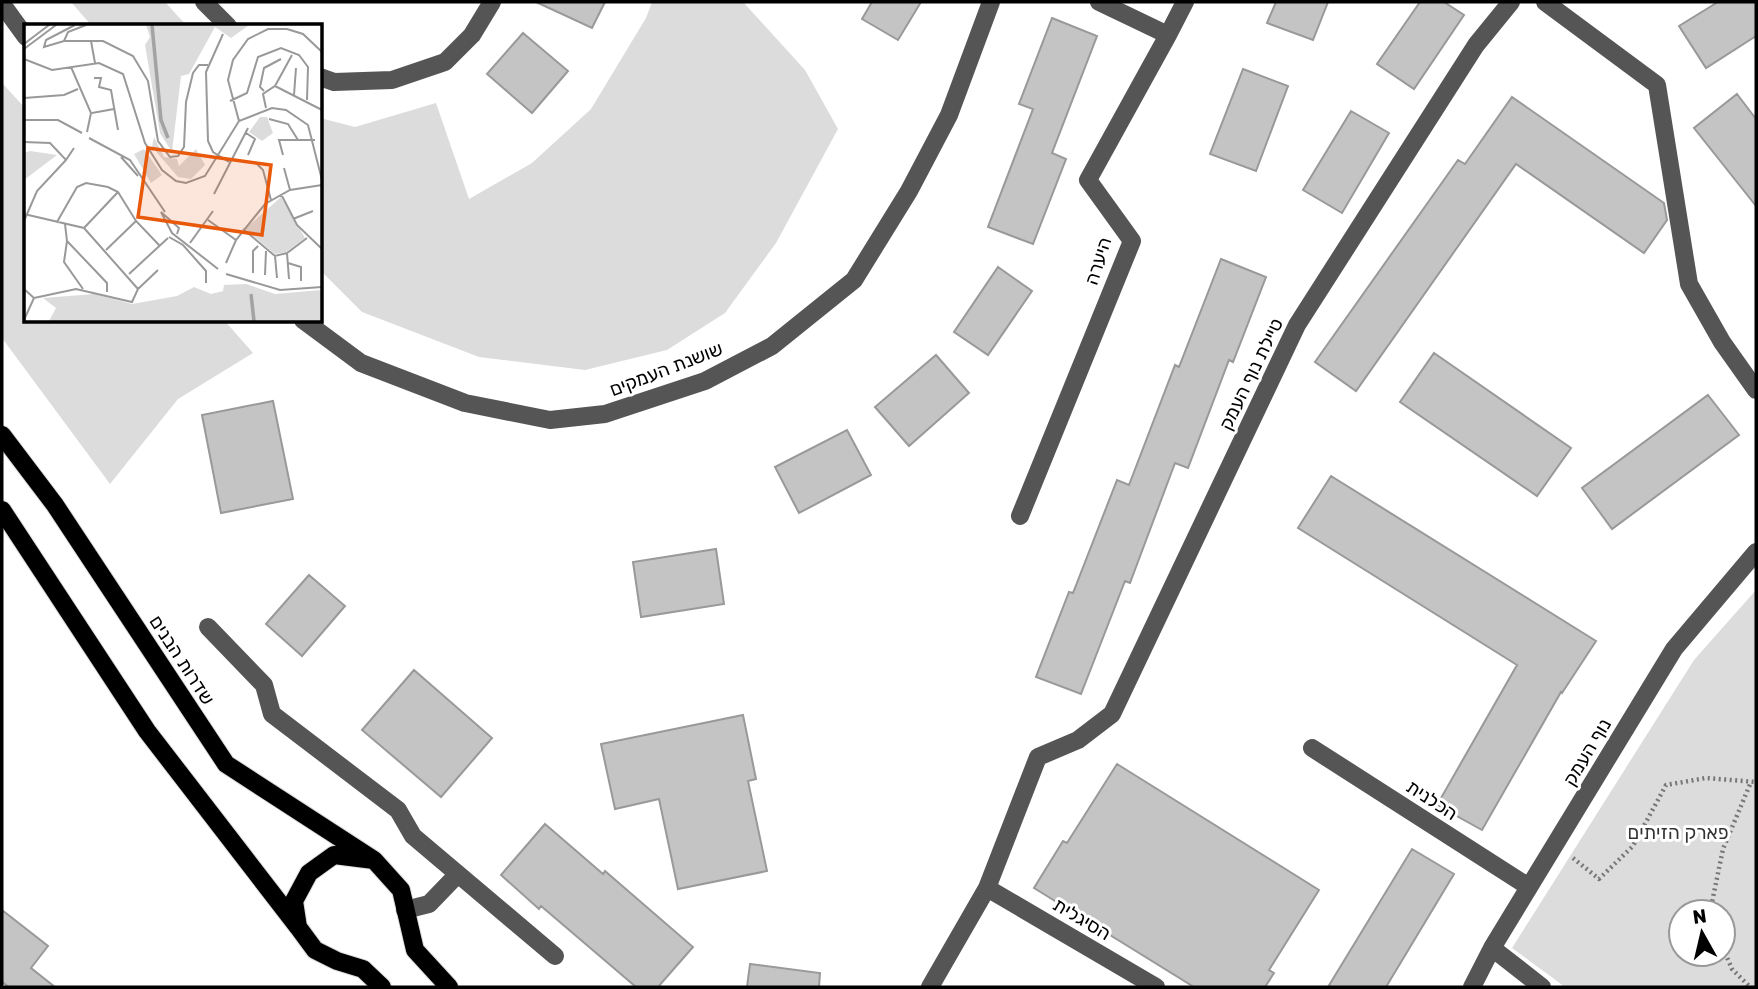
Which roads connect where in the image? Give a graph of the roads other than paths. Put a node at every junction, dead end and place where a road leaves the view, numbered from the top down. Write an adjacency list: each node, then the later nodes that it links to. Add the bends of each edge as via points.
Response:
1 (204, 2): 9 (street)
2 (492, 2): 12 (street, via 472,35 445,62 392,80 334,82)
3 (991, 2): 13 (street, שושנת העמקים, via 949,116 855,280 772,346 705,381 605,414 550,420 466,403 361,363)
4 (1099, 2): 11 (street)
5 (1185, 2): 11 (street)
6 (1511, 2): 24 (street, טיילת נוף העמק, via 1476,45 1297,325 1112,714 1078,740 1038,757)
7 (1545, 2): 14 (street, via 1657,85 1689,284)
8 (2, 4): 10 (street)
9 (226, 24)
10 (24, 34)
11 (1168, 35): 17 (street, היערה, via 1088,180 1132,241)
12 (322, 78)
13 (306, 322)
14 (1756, 390)
15 (2, 435): 21 (main road, שדרות הבנים, via 55,505 226,764)
16 (2, 510): 26 (main road, via 147,731)
17 (1020, 516)
18 (1756, 552): 23 (street, נוף העמק, via 1674,649)
19 (208, 627): 22 (street, via 264,685 272,714 398,810 413,836)
20 (1312, 748): 23 (street, הכלנית)
21 (374, 860): 25 (main road, שדרות הבנים, via 401,890); 26 (main road, via 334,855 309,873 294,901)
22 (457, 875): 25 (street, via 429,904); 28 (street)
23 (1529, 887): 27 (street, נוף העמק)
24 (987, 888): 31 (street); 32 (street, הסיגלית)
25 (405, 910): 30 (main road, שדרות הבנים, via 415,950)
26 (298, 927): 29 (main road, via 315,950 363,969)
27 (1492, 948): 33 (street, נוף העמק); 34 (street)
28 (555, 956)
29 (382, 987)
30 (449, 987)
31 (930, 987)
32 (1156, 987)
33 (1472, 987)
34 (1542, 987)

